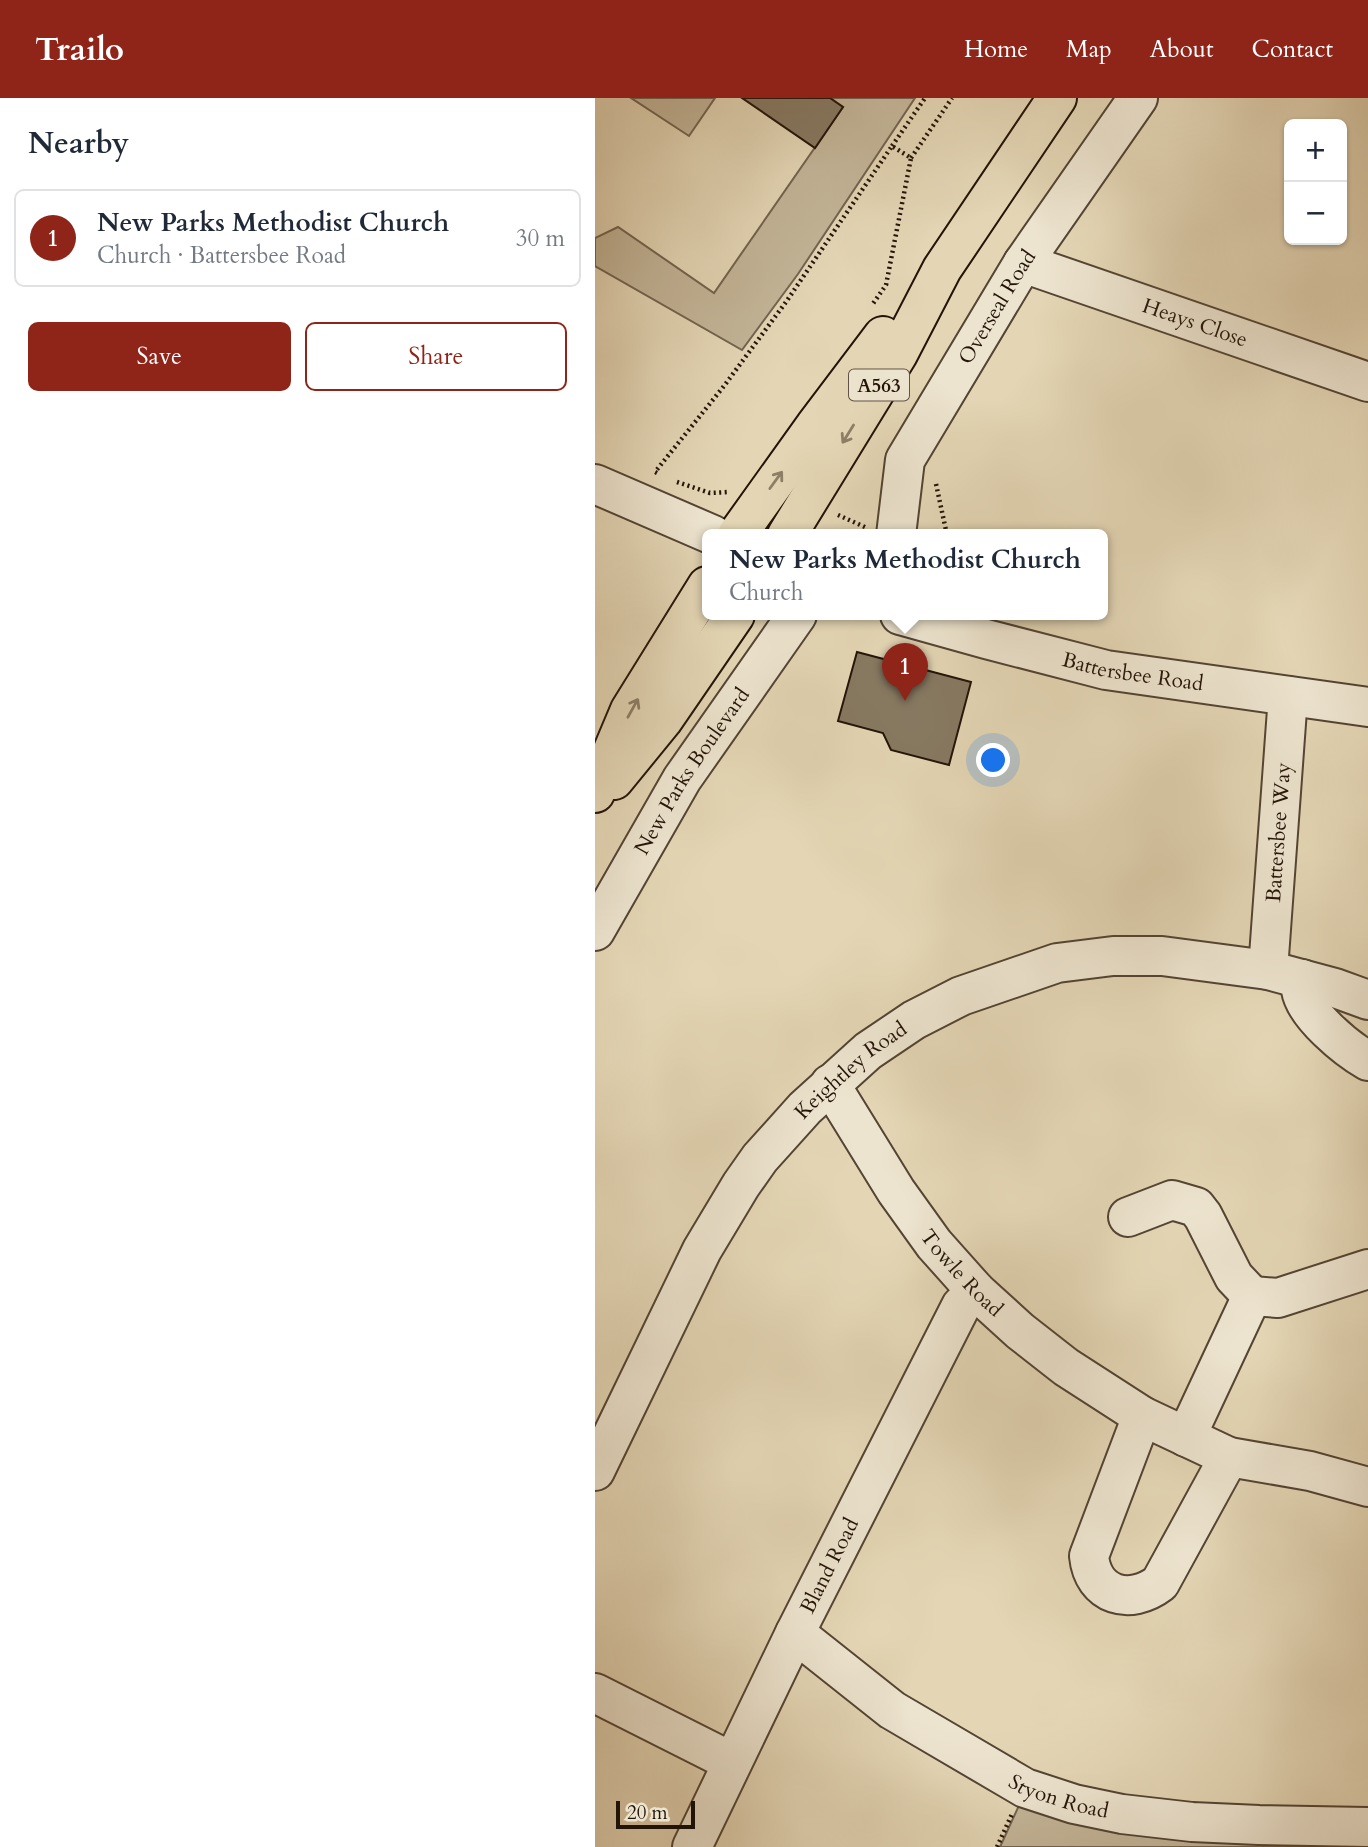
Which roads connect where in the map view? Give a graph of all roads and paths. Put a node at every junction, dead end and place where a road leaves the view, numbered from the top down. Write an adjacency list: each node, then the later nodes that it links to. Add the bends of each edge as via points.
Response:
1 (925, 98): 5 (path)
2 (952, 98): 6 (path)
3 (1057, 98): 8 (highway, A563)
4 (1138, 98): 7 (street, Overseal Road)
5 (892, 146): 6 (path); 13 (path, via 786,302 655,472)
6 (911, 158): 9 (path, via 886,285)
7 (1023, 263): 10 (street, Heays Close); 19 (street, Overseal Road, via 905,460)
8 (942, 269): 14 (highway, A563, one-way to 14); 16 (highway, A563, one-way to 8, via 877,343)
9 (871, 307)
10 (1368, 382)
11 (736, 486): 13 (path, via 731,492)
12 (598, 493): 13 (street)
13 (670, 498): 15 (street)
14 (826, 512): 17 (highway, A563); 18 (path)
15 (706, 529)
16 (741, 529)
17 (797, 529)
18 (874, 529)
19 (884, 529)
20 (702, 594): 26 (highway, one-way to 20, via 630,710)
21 (732, 620): 27 (highway, via 663,720)
22 (794, 620): 28 (street, New Parks Boulevard, via 758,693 707,742 682,779)
23 (919, 620): 24 (street, Battersbee Road, via 1106,670)
24 (1288, 696): 25 (street, Battersbee Road); 29 (street, Battersbee Way)
25 (1368, 707)
26 (595, 793)
27 (595, 804)
28 (595, 931)
29 (1285, 974): 30 (street, Keightley Road); 31 (street, via 1339,1040); 32 (street, Keightley Road, via 1162,956 1057,963 961,996 913,1020)
30 (1368, 1000)
31 (1368, 1061)
32 (831, 1084): 35 (street, Towle Road, via 896,1191); 40 (street, Keightley Road, via 760,1158 720,1218)
33 (1128, 1217): 36 (street, via 1172,1200 1196,1207 1234,1277)
34 (1368, 1269): 36 (street, via 1278,1298)
35 (976, 1292): 37 (street, Towle Road, via 1066,1367); 42 (street, Bland Road, via 961,1306)
36 (1252, 1296): 38 (street)
37 (1142, 1416): 38 (street, Towle Road); 39 (street, via 1089,1556 1099,1583 1112,1592 1138,1595 1160,1583)
38 (1187, 1437): 39 (street, Towle Road)
39 (1229, 1457): 41 (street, Towle Road)
40 (595, 1471)
41 (1368, 1487)
42 (795, 1633): 44 (street, Bland Road); 45 (street, Styon Road, via 892,1710 1024,1788 1122,1814 1192,1822)
43 (595, 1693): 44 (street)
44 (732, 1762): 46 (street, Bland Road)
45 (1368, 1827)
46 (692, 1847)

